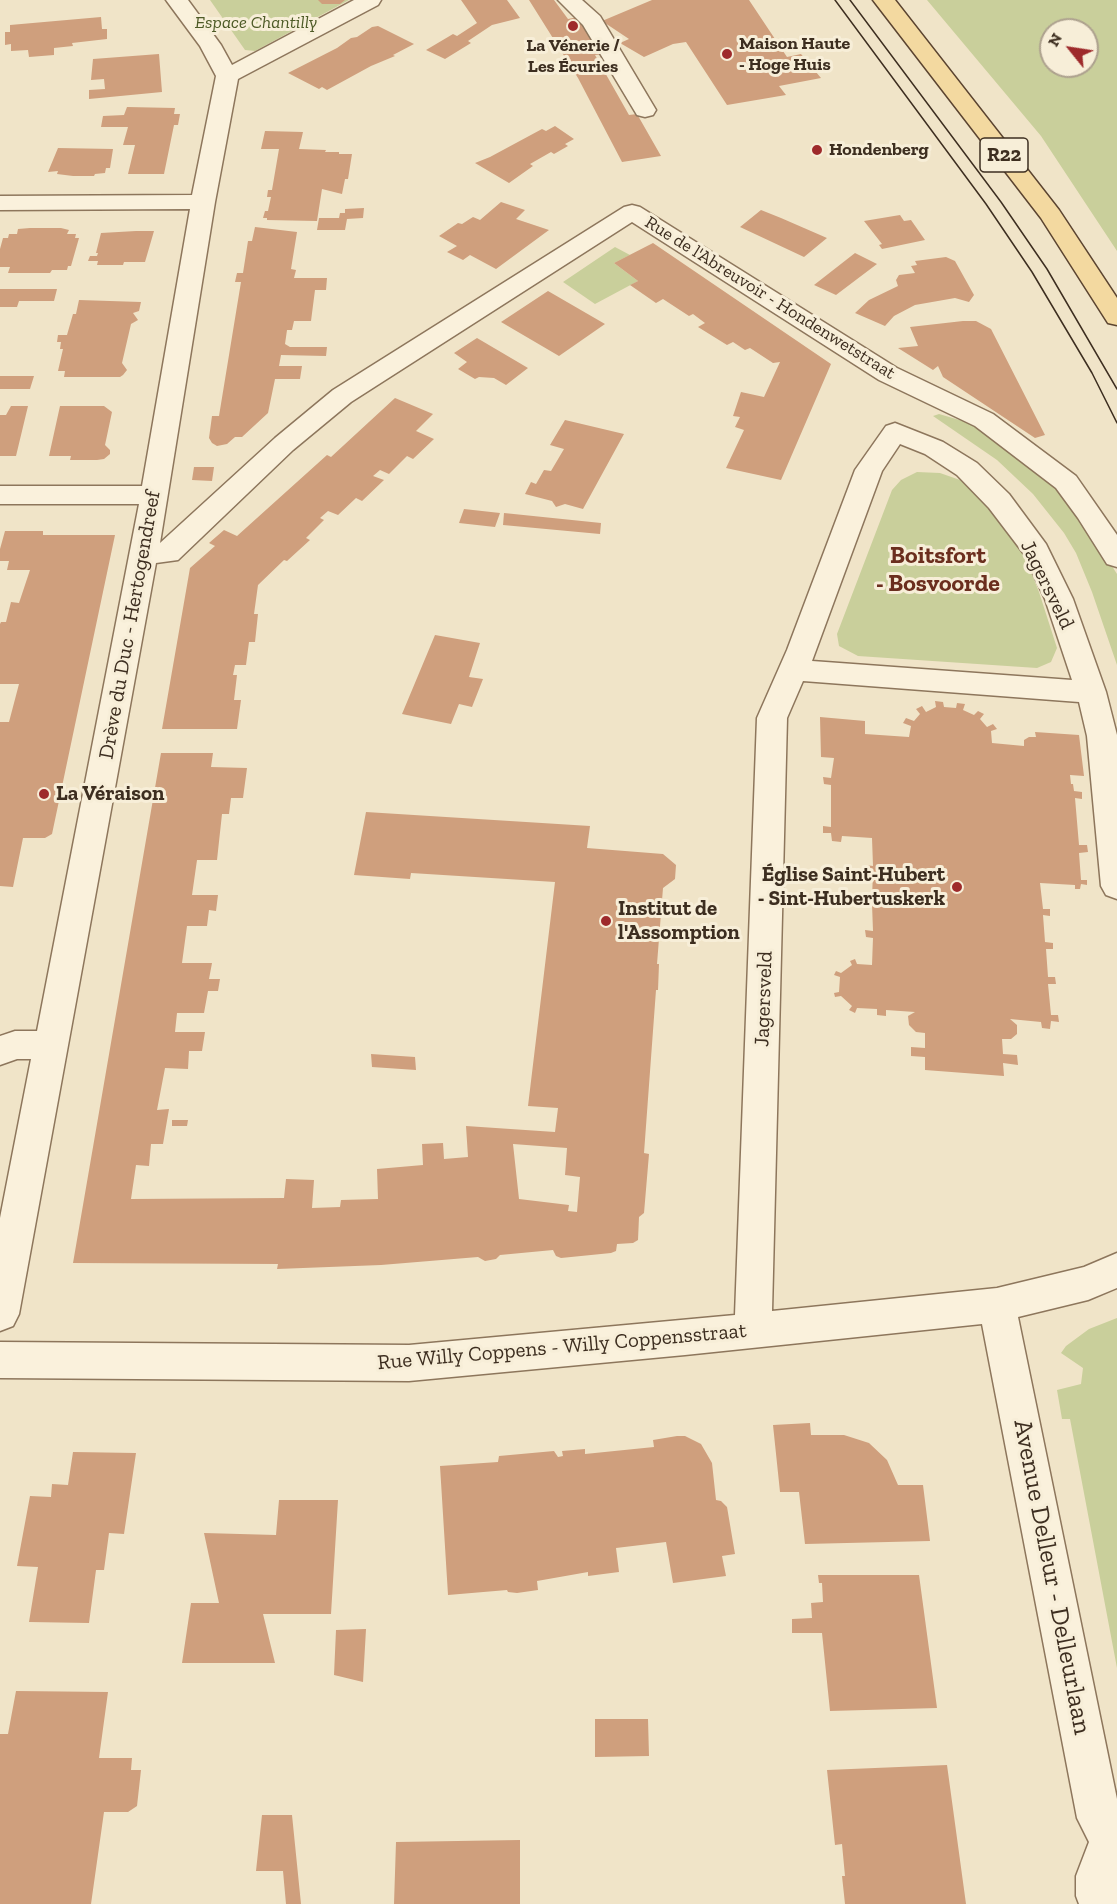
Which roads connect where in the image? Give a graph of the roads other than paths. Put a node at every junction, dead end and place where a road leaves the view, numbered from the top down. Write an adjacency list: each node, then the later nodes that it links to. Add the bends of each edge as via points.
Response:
1 (177, 0): 5 (street)
2 (370, 0): 5 (street)
3 (568, 0): 6 (street, via 592,21)
4 (884, 0): 9 (main road, R22, via 1051,215)
5 (227, 76): 7 (street, Drève du Duc - Hertogendreef)
6 (645, 110)
7 (203, 202): 8 (street); 12 (street, Drève du Duc - Hertogendreef)
8 (0, 203)
9 (1117, 316)
10 (908, 411): 13 (street, Rue de l'Abreuvoir - Hondenwetstraat, via 888,374 632,212 342,396 168,552); 14 (street, Rue de l'Abreuvoir - Hondenwetstraat, via 984,420 1066,482); 15 (street, Jagersveld, via 869,470); 16 (street, Jagersveld, via 934,448 967,469 999,501 1036,551)
11 (0, 495): 12 (street)
12 (154, 495): 13 (street, Drève du Duc - Hertogendreef)
13 (144, 553): 18 (street, Drève du Duc - Hertogendreef)
14 (1117, 557)
15 (793, 670): 16 (street); 23 (street, Jagersveld, via 772,718)
16 (1091, 692): 17 (street, Jagersveld, via 1102,736)
17 (1117, 886)
18 (51, 1045): 19 (street, via 15,1045); 22 (street, Drève du Duc - Hertogendreef)
19 (0, 1051)
20 (1117, 1270): 21 (street, Rue Willy Coppens - Willy Coppensstraat, via 1088,1283)
21 (997, 1305): 23 (street, Rue Willy Coppens - Willy Coppensstraat); 25 (street, Avenue Delleur - Delleurlaan, via 1099,1818)
22 (0, 1314)
23 (753, 1331): 24 (street, Rue Willy Coppens - Willy Coppensstraat, via 409,1363)
24 (0, 1360)
25 (1117, 1845): 26 (street, Avenue Delleur - Delleurlaan, via 1104,1858 1098,1876)
26 (1101, 1904)

